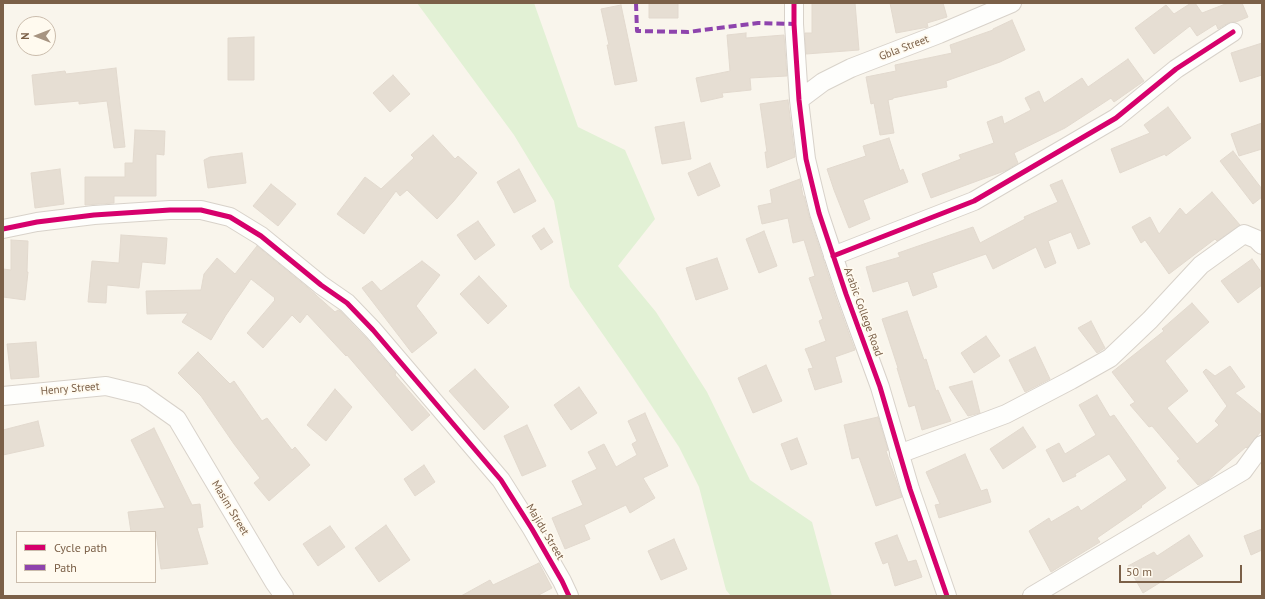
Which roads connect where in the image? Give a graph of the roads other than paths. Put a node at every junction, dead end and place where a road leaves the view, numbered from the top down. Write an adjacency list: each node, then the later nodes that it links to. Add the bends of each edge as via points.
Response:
1 (794, 3): 4 (street, Arabic College Road)
2 (1012, 3): 4 (street, Gbla Street, via 851,68 823,82)
3 (1233, 32): 7 (street, via 1176,69 1116,118 974,201)
4 (799, 100): 7 (street, Arabic College Road, via 806,159)
5 (3, 229): 13 (street, Majidu Street, via 87,216 201,210 230,216 261,236 347,303 373,330 500,480 532,529)
6 (1262, 245): 11 (street, via 1244,234 1201,265 1150,320 1110,358 1006,414)
7 (833, 256): 11 (street, Arabic College Road, via 880,386)
8 (3, 396): 9 (street, Henry Street, via 106,386 143,395)
9 (177, 419): 12 (street, Masim Street)
10 (1262, 445): 15 (street, via 1243,471)
11 (900, 454): 14 (street, Arabic College Road)
12 (284, 596)
13 (569, 596)
14 (947, 596)
15 (1032, 596)

